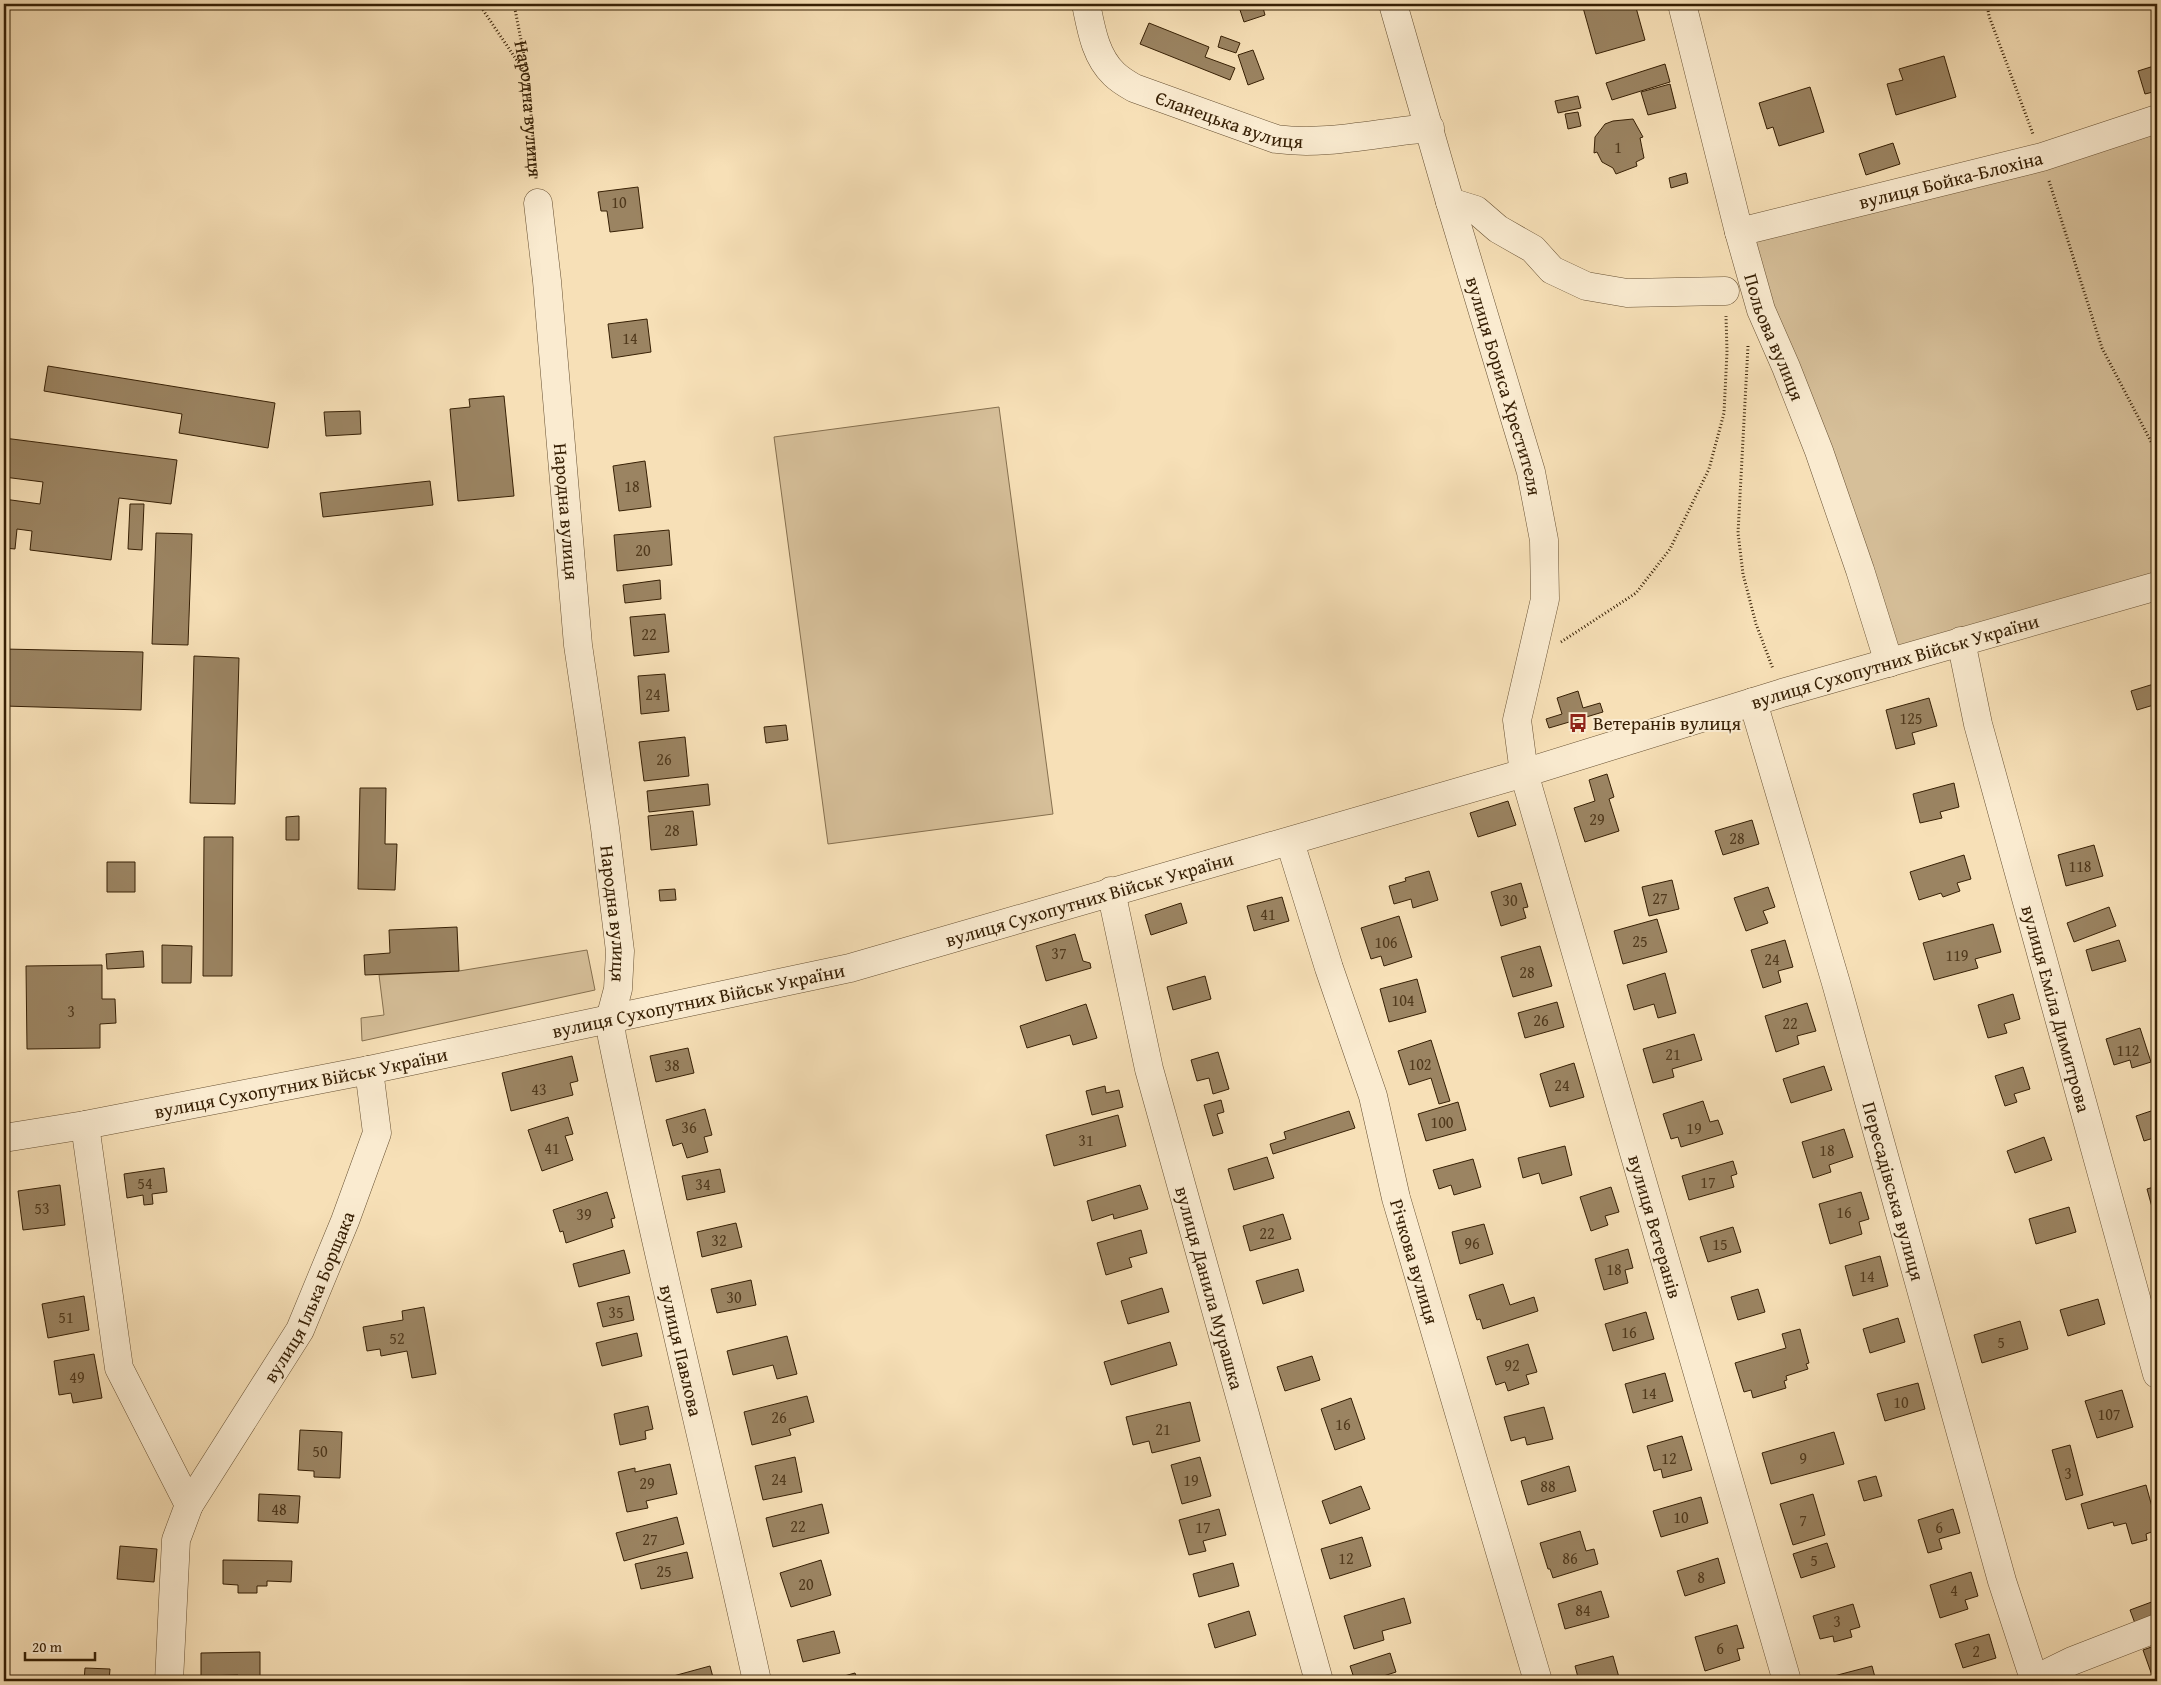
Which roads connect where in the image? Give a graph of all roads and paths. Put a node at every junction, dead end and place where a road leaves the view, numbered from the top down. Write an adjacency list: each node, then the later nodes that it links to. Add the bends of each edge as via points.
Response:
1 (479, 4): 7 (path)
2 (514, 4): 7 (path, Народна вулиця)
3 (1086, 4): 9 (street, Єланецька вулиця, via 1092,36 1102,58 1114,75 1134,88 1276,139 1297,142)
4 (1393, 4): 9 (street, вулиця Бориса Хрестителя)
5 (1682, 4): 13 (street, Польова вулиця)
6 (1987, 4): 10 (path)
7 (528, 76): 12 (path, Народна вулиця)
8 (2157, 119): 10 (street, вулиця Бойка-Блохіна)
9 (1430, 128): 11 (street, вулиця Бориса Хрестителя)
10 (2042, 157): 13 (street, вулиця Бойка-Блохіна); 16 (path, via 2102,348)
11 (1450, 202): 14 (street, via 1476,210 1498,229 1533,249 1552,270 1586,286 1627,293); 20 (street, вулиця Бориса Хрестителя, via 1530,472 1544,540 1545,599)
12 (538, 203): 26 (street, Народна вулиця, via 578,645 620,951 618,989)
13 (1739, 232): 19 (street, Польова вулиця, via 1761,310 1819,451)
14 (1724, 291): 20 (path, via 1728,352 1724,413 1709,469 1670,549 1636,593)
15 (1748, 343): 21 (path, via 1738,532 1743,574 1756,624)
16 (2157, 453)
17 (2157, 586): 18 (street, вулиця Сухопутних Військ України)
18 (1961, 642): 19 (street, вулиця Сухопутних Військ України); 30 (street, вулиця Еміла Димитрова, via 1978,724)
19 (1889, 663): 21 (street, вулиця Сухопутних Військ України)
20 (1531, 665): 23 (street, вулиця Бориса Хрестителя, via 1517,720)
21 (1782, 693): 22 (street, вулиця Сухопутних Військ України)
22 (1754, 702): 23 (street, вулиця Сухопутних Військ України); 33 (street, Пересадівська вулиця, via 1836,983 2002,1581)
23 (1524, 773): 24 (street, вулиця Сухопутних Військ України); 38 (street, вулиця Ветеранів)
24 (1290, 842): 25 (street, вулиця Сухопутних Військ України); 37 (street, Річкова вулиця, via 1373,1096 1399,1207)
25 (1111, 891): 26 (street, вулиця Сухопутних Військ України, via 850,968); 36 (street, вулиця Данила Мурашка, via 1149,1069)
26 (610, 1019): 27 (street, вулиця Сухопутних Військ України); 35 (street, вулиця Павлова, via 640,1173)
27 (369, 1070): 28 (street, вулиця Сухопутних Військ України); 31 (street, вулиця Ілька Борщака, via 377,1133 300,1330)
28 (85, 1125): 29 (street, вулиця Сухопутних Військ України); 31 (street, via 119,1368)
29 (4, 1138)
30 (2157, 1374)
31 (188, 1505): 34 (street, вулиця Ілька Борщака, via 176,1540)
32 (2157, 1628): 33 (street)
33 (2033, 1680)
34 (169, 1681)
35 (757, 1681)
36 (1320, 1681)
37 (1538, 1681)
38 (1787, 1681)

